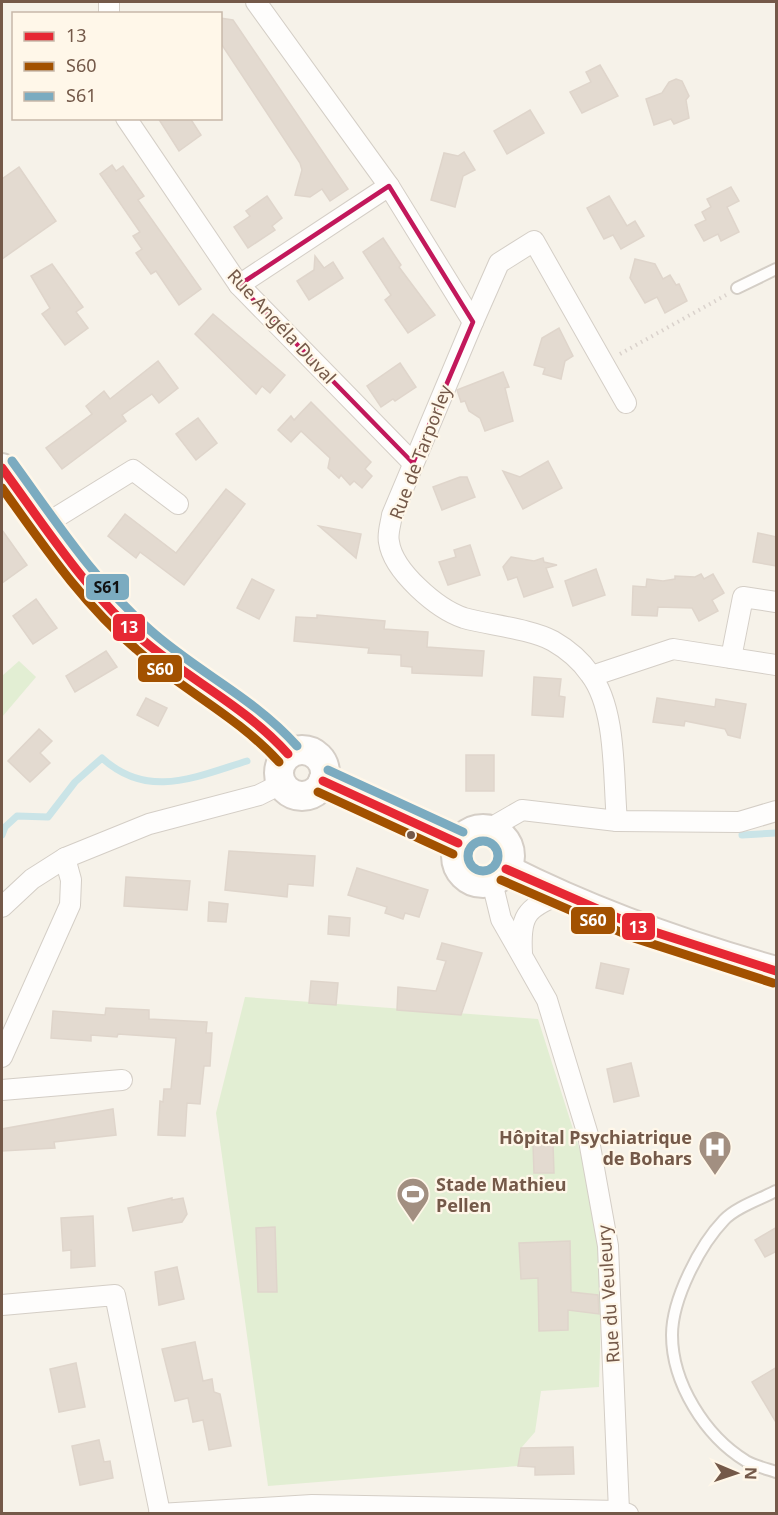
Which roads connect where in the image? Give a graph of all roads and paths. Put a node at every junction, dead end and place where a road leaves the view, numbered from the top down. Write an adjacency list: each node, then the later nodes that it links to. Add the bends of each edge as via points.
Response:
1 (256, 2): 3 (street)
2 (127, 120): 5 (street, Rue Angéla Duval)
3 (389, 186): 5 (street); 7 (street)
4 (777, 269): 6 (lane)
5 (239, 285): 10 (street, Rue Angéla Duval)
6 (738, 288): 8 (path)
7 (472, 322): 8 (street, Rue de Tarporley, via 499,263 534,241); 10 (street, Rue de Tarporley)
8 (603, 363): 9 (street, Rue de Tarporley)
9 (626, 403)
10 (413, 463): 17 (street, Rue de Tarporley, via 392,515 388,542 408,580 461,617 552,640)
11 (2, 468): 13 (street)
12 (178, 504): 13 (street, via 133,470)
13 (44, 525): 18 (street, via 89,587 128,627 247,712)
14 (777, 602): 15 (street, via 743,597)
15 (731, 658): 16 (street); 17 (street, via 673,649)
16 (777, 665)
17 (592, 676): 22 (street, Rue de Tarporley, via 608,716)
18 (288, 754): 19 (street, via 299,750 320,759); 20 (street, via 278,773)
19 (323, 781): 20 (street, via 315,792 303,796 291,793); 24 (street)
20 (281, 784): 25 (street, via 259,795 149,824)
21 (777, 811): 22 (street, via 739,822)
22 (617, 821): 23 (street, via 522,810)
23 (489, 829): 24 (street, via 471,831); 26 (street, via 503,838 510,853)
24 (458, 843): 26 (street, via 456,864 462,874 481,883)
25 (65, 858): 28 (street, via 32,879); 31 (street, via 71,880 70,905)
26 (499, 876): 27 (street); 29 (street, Rue du Veuleury, via 501,919)
27 (559, 896): 29 (street, via 536,904 525,916); 30 (street, via 708,952)
28 (2, 908)
29 (522, 953): 38 (street, Rue du Veuleury, via 547,1000 588,1135 608,1246)
30 (777, 971)
31 (2, 1057)
32 (122, 1080): 33 (street)
33 (2, 1090)
34 (777, 1191): 36 (lane, via 726,1217 707,1240 686,1279 672,1334 676,1366 689,1399 714,1434 747,1461)
35 (2, 1305): 39 (street, via 115,1295)
36 (777, 1472)
37 (482, 1511): 38 (street); 39 (street, via 312,1505)
38 (623, 1512)
39 (159, 1513)

